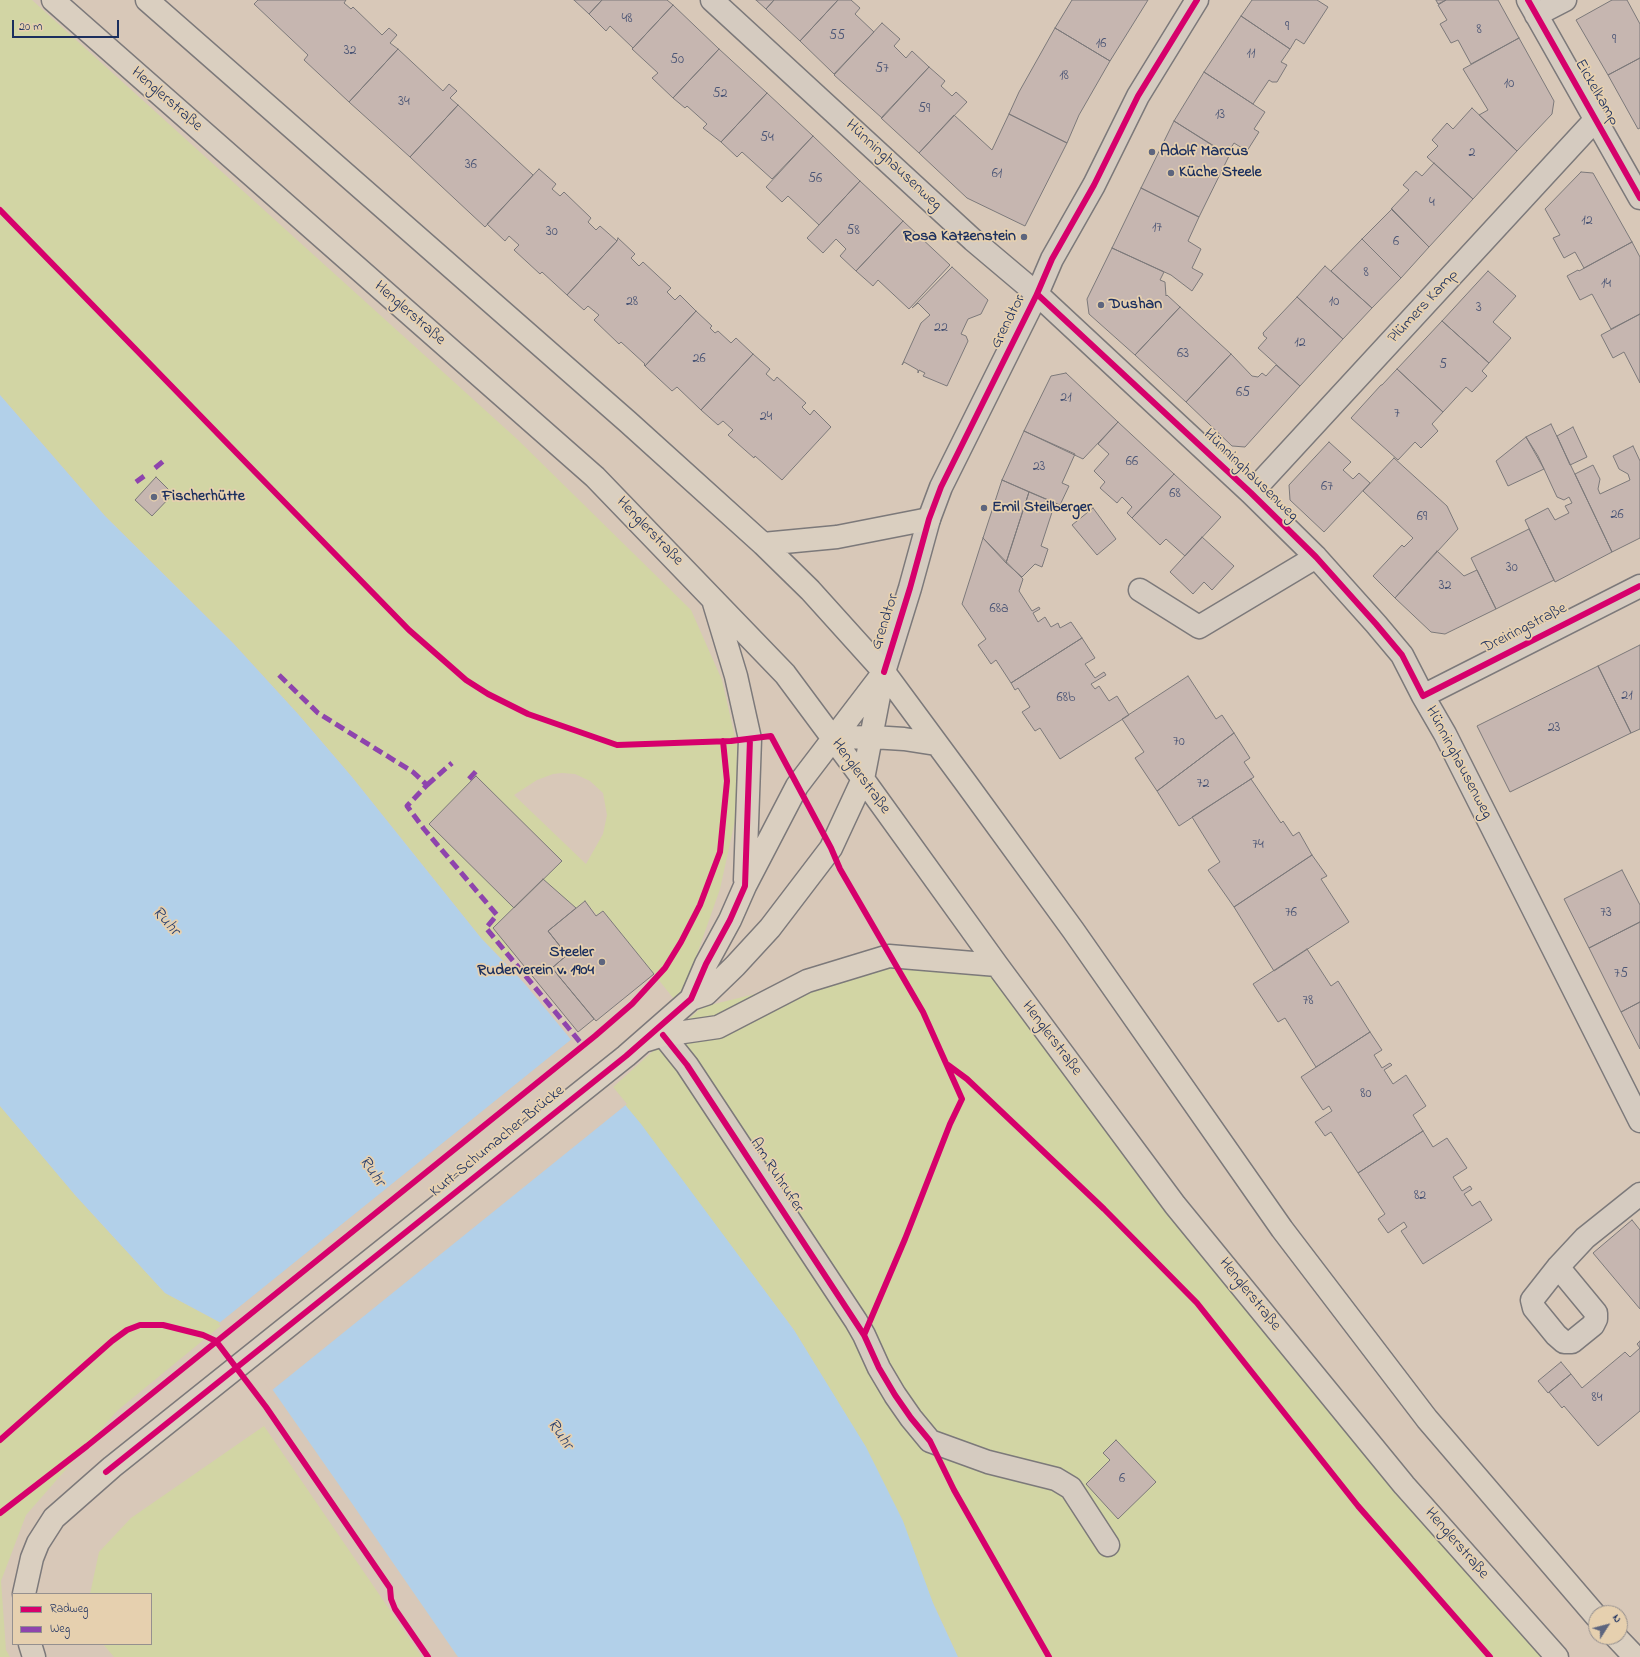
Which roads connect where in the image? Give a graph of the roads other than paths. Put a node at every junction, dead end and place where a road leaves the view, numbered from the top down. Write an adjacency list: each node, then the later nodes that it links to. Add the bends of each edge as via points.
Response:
1 (53, 0): 16 (main road, Henglerstraße, via 595,477)
2 (147, 0): 12 (main road)
3 (712, 0): 9 (street, Hünninghausenweg, via 973,240)
4 (1197, 0): 9 (street, Grendtor, via 1138,96 1094,184 1052,259)
5 (1565, 0): 6 (street, Eickelkamp)
6 (1532, 8): 7 (street, Eickelkamp)
7 (1596, 119): 8 (street, Eickelkamp); 10 (street, Plümers Kamp)
8 (1640, 198)
9 (1038, 294): 10 (street, Hünninghausenweg); 11 (street, Grendtor, via 941,487)
10 (1251, 494): 13 (street, Hünninghausenweg)
11 (929, 519): 12 (main road, via 837,537); 17 (street, Grendtor)
12 (763, 544): 17 (main road, via 810,590)
13 (1316, 557): 15 (street, via 1199,627); 18 (street, Hünninghausenweg, via 1402,655)
14 (1640, 586): 18 (street, Dreiringstraße)
15 (1140, 590)
16 (712, 598): 20 (main road, Henglerstraße, via 785,674); 23 (main road, Kurt-Schumacher-Brücke, via 736,676 750,739)
17 (884, 672): 19 (main road, Kurt-Schumacher-Brücke); 20 (main road, Kurt-Schumacher-Brücke); 21 (main road)
18 (1423, 696): 27 (street, Hünninghausenweg, via 1445,734)
19 (872, 737): 20 (main road); 21 (main road); 22 (main road, Kurt-Schumacher-Brücke)
20 (832, 738): 22 (main road, Henglerstraße); 23 (main road, Kurt-Schumacher-Brücke, via 797,786)
21 (936, 744): 32 (main road, via 1073,930 1282,1229 1427,1419)
22 (863, 779): 24 (main road, Henglerstraße); 25 (main road, Kurt-Schumacher-Brücke, via 831,848 770,928 706,994)
23 (745, 886): 25 (main road, Kurt-Schumacher-Brücke)
24 (996, 965): 26 (main road, via 890,956 807,981 718,1027); 36 (main road, Henglerstraße, via 1174,1205 1404,1485)
25 (691, 999): 26 (main road, Kurt-Schumacher-Brücke)
26 (654, 1037): 30 (street, Am Ruhrufer, via 687,1065 864,1335 895,1395 930,1442 988,1462 1056,1479 1071,1488); 31 (main road, Kurt-Schumacher-Brücke, via 617,1063 109,1470 54,1518 45,1530 32,1558)
27 (1640, 1121)
28 (1640, 1194): 29 (street, via 1585,1238)
29 (1558, 1267)
30 (1108, 1545)
31 (24, 1593)
32 (1588, 1607)
33 (30, 1645): 35 (main road)
34 (1624, 1645): 37 (main road)
35 (34, 1657)
36 (1557, 1657)
37 (1635, 1657)

